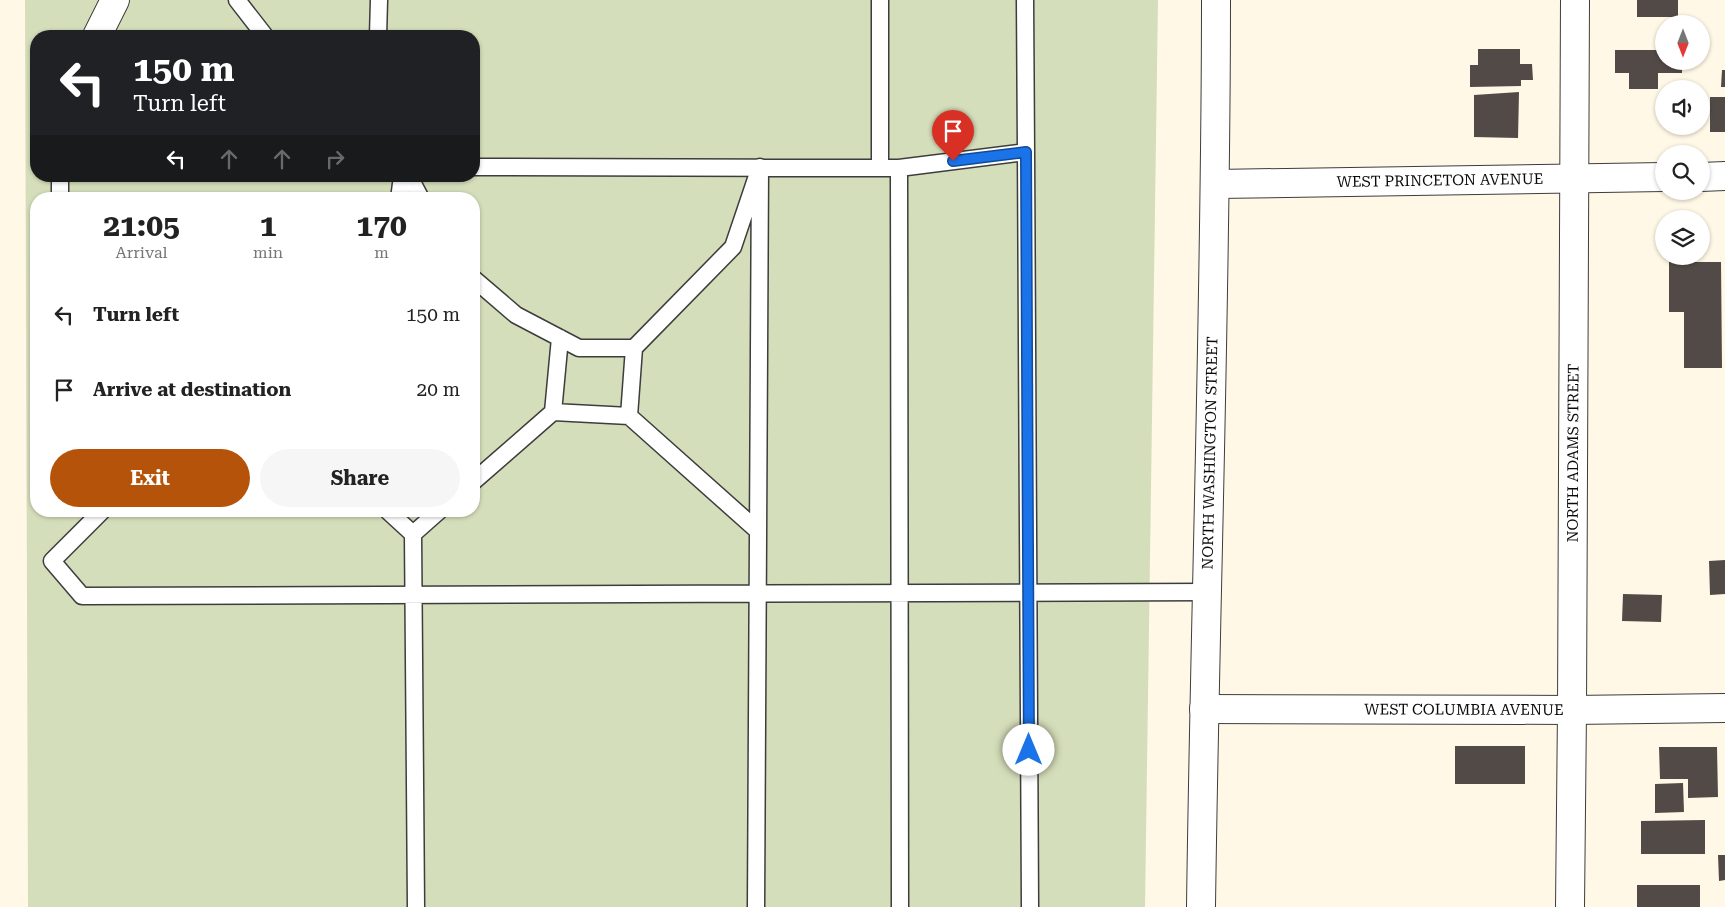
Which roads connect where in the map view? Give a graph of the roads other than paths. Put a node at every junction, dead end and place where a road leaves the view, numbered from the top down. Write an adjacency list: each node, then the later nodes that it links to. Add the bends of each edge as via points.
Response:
1 (115, 0): 8 (street)
2 (236, 0): 9 (lane)
3 (379, 0): 10 (lane)
4 (880, 0): 14 (lane)
5 (1025, 0): 11 (lane)
6 (1216, 0): 20 (street, NORTH WASHINGTON STREET)
7 (1575, 0): 19 (street, NORTH ADAMS STREET)
8 (100, 30)
9 (260, 30)
10 (378, 30)
11 (1026, 152): 15 (lane); 33 (lane)
12 (480, 167): 13 (lane)
13 (760, 167): 14 (lane); 23 (lane, via 733,247); 30 (lane)
14 (880, 168): 15 (lane)
15 (899, 168): 32 (lane)
16 (1710, 176): 17 (street)
17 (1725, 176)
18 (1655, 177): 19 (street, WEST PRINCETON AVENUE)
19 (1573, 178): 20 (street, WEST PRINCETON AVENUE); 39 (street, NORTH ADAMS STREET)
20 (1216, 184): 34 (street, NORTH WASHINGTON STREET)
21 (480, 284): 22 (lane, via 516,315)
22 (560, 338): 23 (lane, via 579,348); 24 (lane)
23 (634, 348): 25 (lane)
24 (553, 412): 25 (lane); 26 (lane)
25 (629, 416): 30 (lane)
26 (480, 476)
27 (96, 517): 36 (lane, via 52,562 82,596)
28 (395, 517): 31 (lane)
29 (432, 517): 31 (lane)
30 (758, 531): 35 (lane)
31 (413, 534): 36 (lane)
32 (899, 592): 33 (lane); 35 (lane); 42 (lane)
33 (1028, 592): 34 (lane); 43 (lane)
34 (1207, 592): 38 (street, NORTH WASHINGTON STREET)
35 (758, 593): 36 (lane); 41 (lane)
36 (414, 595): 40 (lane)
37 (1725, 708): 39 (street, WEST COLUMBIA AVENUE)
38 (1204, 709): 39 (street, WEST COLUMBIA AVENUE); 44 (street, NORTH WASHINGTON STREET)
39 (1572, 710): 45 (street, NORTH ADAMS STREET)
40 (416, 907)
41 (756, 907)
42 (900, 907)
43 (1030, 907)
44 (1201, 907)
45 (1570, 907)

